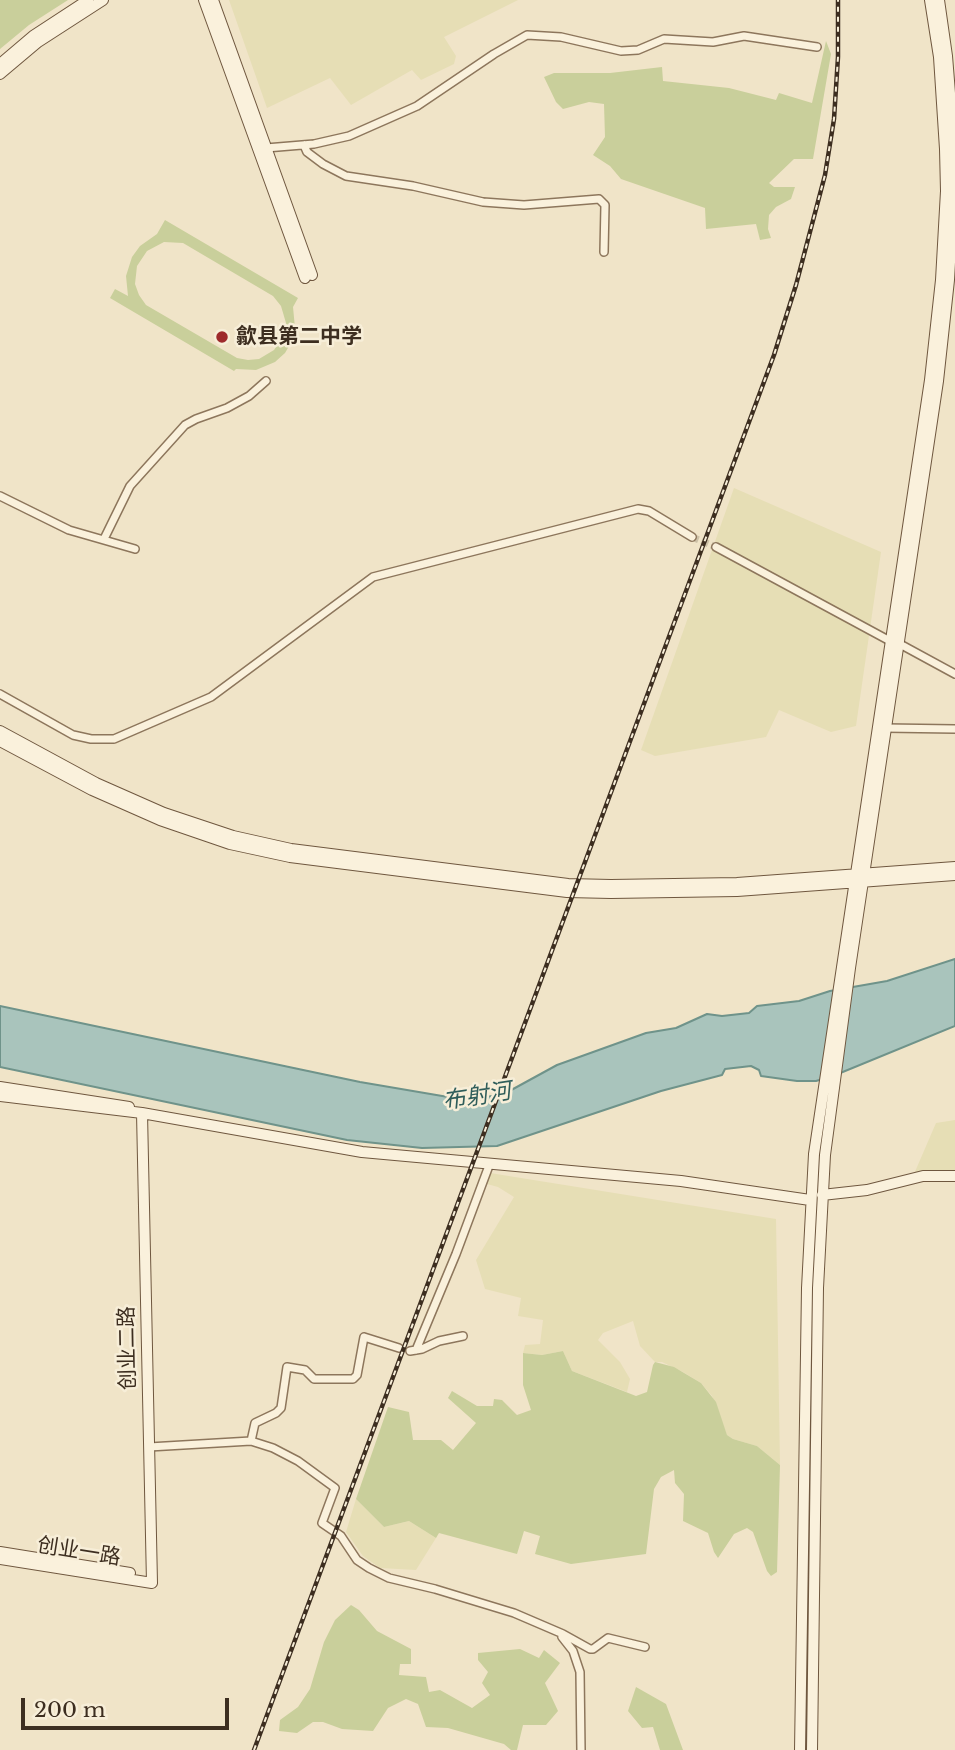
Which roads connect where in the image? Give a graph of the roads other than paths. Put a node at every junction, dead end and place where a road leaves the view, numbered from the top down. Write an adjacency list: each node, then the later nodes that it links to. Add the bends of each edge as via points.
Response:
1 (88, 0): 8 (main road)
2 (103, 0): 9 (main road, via 38,42)
3 (204, 0): 11 (main road, via 309,276)
4 (213, 0): 11 (main road)
5 (930, 0): 19 (main road, via 939,57 946,191 930,380)
6 (939, 0): 19 (main road, via 952,118 950,280 938,381)
7 (817, 47): 10 (street, via 744,36 713,42 664,39 639,50 621,51 561,37 527,35 411,109 349,136)
8 (0, 64)
9 (0, 74)
10 (304, 145): 11 (street); 12 (street, via 323,164 346,176 483,202 524,205 597,198 605,205)
11 (267, 148)
12 (604, 252)
13 (266, 381): 16 (street, via 227,408 185,425 130,486)
14 (0, 496): 16 (street, via 69,530)
15 (692, 537): 21 (street, via 638,509 373,577 211,697 114,738 73,735)
16 (104, 539): 18 (street)
17 (716, 547): 19 (street)
18 (135, 549)
19 (894, 642): 20 (street); 22 (main road); 28 (main road)
20 (955, 674)
21 (0, 694)
22 (886, 728): 23 (street); 28 (main road)
23 (955, 729)
24 (0, 731): 28 (main road, via 163,813 291,849 568,884)
25 (0, 741): 28 (main road, via 149,816 230,845 290,857 567,892 699,893)
26 (955, 867): 28 (main road)
27 (955, 875): 28 (main road)
28 (859, 878): 29 (main road)
29 (846, 969): 35 (main road); 36 (main road, via 821,1099)
30 (0, 1087): 32 (main road, via 125,1105)
31 (0, 1096): 32 (main road)
32 (142, 1113): 33 (main road, via 332,1148); 40 (main road, 创业二路)
33 (490, 1163): 36 (main road); 37 (street, via 413,1350)
34 (955, 1176): 35 (main road, via 923,1176)
35 (822, 1195): 48 (main road)
36 (810, 1199): 47 (main road)
37 (463, 1336)
38 (399, 1348): 39 (street, via 364,1337 353,1379 314,1379 305,1370 287,1367 281,1408 255,1423)
39 (251, 1441): 40 (street); 44 (street, via 290,1456 335,1488 322,1524 341,1536 357,1560 369,1568)
40 (149, 1447): 43 (main road, 创业二路)
41 (0, 1552): 43 (main road, 创业一路)
42 (0, 1559): 43 (main road, 创业一路)
43 (152, 1580)
44 (557, 1631): 45 (street, via 590,1649 608,1638); 46 (street, via 573,1651 580,1672)
45 (645, 1647)
46 (581, 1750)
47 (800, 1750)
48 (812, 1750)

